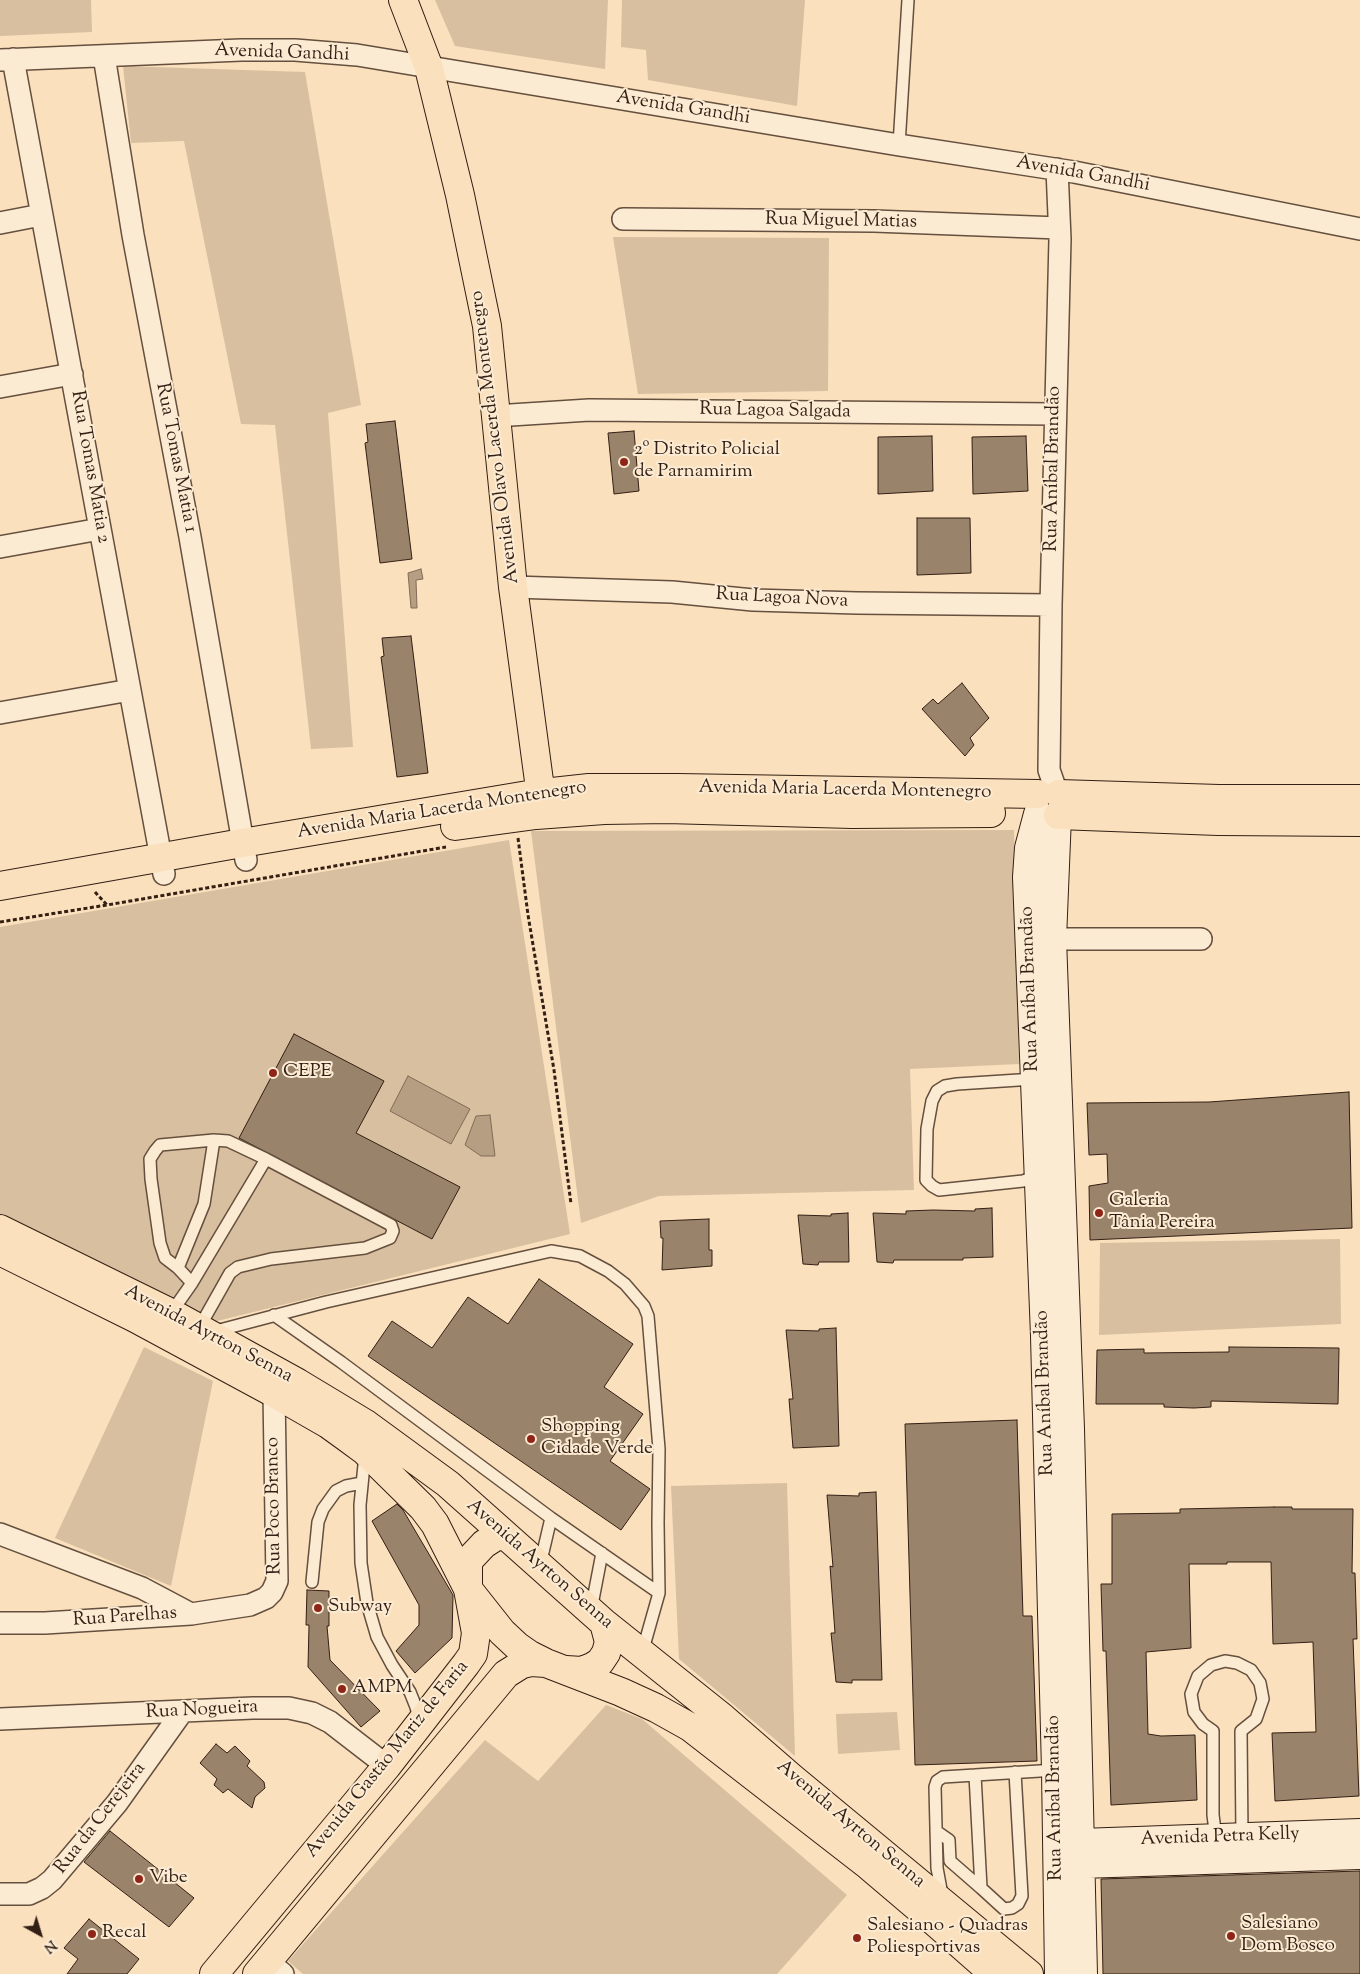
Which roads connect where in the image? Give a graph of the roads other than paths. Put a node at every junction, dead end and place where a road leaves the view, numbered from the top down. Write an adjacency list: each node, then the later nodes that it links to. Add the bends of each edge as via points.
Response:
1 (403, 0): 5 (main road, Avenida Olavo Lacerda Montenegro)
2 (908, 0): 6 (lane)
3 (104, 56): 4 (street, Avenida Gandhi); 5 (street, Avenida Gandhi, via 295,50 357,55); 27 (street, Rua Tomas Matia 1, via 132,235 190,537)
4 (7, 60): 8 (street, Rua Tomas Matia 2)
5 (429, 68): 6 (street, Avenida Gandhi); 16 (main road, Avenida Olavo Lacerda Montenegro, via 487,326)
6 (899, 145): 7 (street, Avenida Gandhi)
7 (1057, 169): 11 (street, Rua Aníbal Brandão); 12 (street, Avenida Gandhi)
8 (41, 215): 10 (street); 13 (street, Rua Tomas Matia 2)
9 (623, 219): 11 (street, Rua Miguel Matias, via 874,221)
10 (0, 223)
11 (1060, 228): 15 (street, Rua Aníbal Brandão)
12 (1360, 229)
13 (72, 374): 14 (street); 17 (street, Rua Tomas Matia 2)
14 (0, 387)
15 (1055, 414): 16 (street, Rua Lagoa Salgada, via 589,410); 20 (street, Rua Aníbal Brandão)
16 (495, 416): 19 (main road, Avenida Olavo Lacerda Montenegro)
17 (100, 529): 18 (street); 21 (street, Rua Tomas Matia 2)
18 (0, 546)
19 (513, 587): 20 (street, Rua Lagoa Nova, via 672,592 753,600); 25 (main road, Avenida Olavo Lacerda Montenegro)
20 (1050, 605): 24 (street, Rua Aníbal Brandão)
21 (130, 690): 22 (street); 28 (street, Rua Tomas Matia 2)
22 (0, 712)
23 (1360, 799): 24 (main road, Avenida Maria Lacerda Montenegro)
24 (1048, 800): 25 (main road, Avenida Maria Lacerda Montenegro, via 852,814 666,809 582,811); 26 (main road, Avenida Maria Lacerda Montenegro, via 1218,821); 32 (street, Rua Aníbal Brandão); 33 (street, Rua Aníbal Brandão, via 1029,848 1027,877)
25 (542, 804): 27 (main road, Avenida Maria Lacerda Montenegro, via 456,826)
26 (1360, 822)
27 (244, 851): 28 (main road, Avenida Maria Lacerda Montenegro)
28 (163, 866): 29 (main road, Avenida Maria Lacerda Montenegro); 30 (main road, Avenida Maria Lacerda Montenegro, via 99,896)
29 (0, 886)
30 (0, 901)
31 (1201, 938): 32 (street)
32 (1052, 939): 46 (street, Rua Aníbal Brandão)
33 (1034, 1079): 36 (street, Rua Aníbal Brandão); 36 (lane, via 958,1084 937,1091 927,1129 926,1180 939,1190 1023,1181)
34 (214, 1140): 35 (lane, via 228,1142); 39 (lane, via 204,1204); 39 (lane, via 160,1145 150,1159 160,1243 165,1258)
35 (266, 1159): 40 (lane); 43 (lane, via 391,1225 393,1230 390,1238 365,1248 271,1259 238,1267 230,1273)
36 (1038, 1176): 46 (street, Rua Aníbal Brandão, via 1045,1336)
37 (0, 1230): 41 (main road, Avenida Ayrton Senna)
38 (0, 1251): 44 (main road, Avenida Ayrton Senna, via 135,1318)
39 (178, 1268): 40 (lane)
40 (192, 1283): 41 (lane)
41 (171, 1313): 43 (main road, Avenida Ayrton Senna)
42 (274, 1316): 43 (lane); 48 (lane); 55 (lane, via 551,1251 580,1256 608,1271 625,1284 644,1306 648,1316 659,1449)
43 (204, 1331): 50 (main road, Avenida Ayrton Senna, via 366,1424 448,1484)
44 (274, 1393): 45 (main road, Avenida Ayrton Senna, via 328,1424); 56 (street, Rua Poco Branco, via 277,1581 266,1598)
45 (365, 1451): 47 (lane); 54 (main road, Avenida Ayrton Senna, via 424,1508)
46 (1059, 1464): 66 (street, Rua Aníbal Brandão); 73 (street, Rua Aníbal Brandão)
47 (362, 1483): 53 (lane, via 336,1491 323,1509 318,1522); 64 (lane, via 361,1563 367,1602 377,1636 410,1692)
48 (551, 1518): 51 (lane); 52 (lane)
49 (0, 1534): 57 (street, via 142,1588)
50 (504, 1535): 52 (main road, Avenida Ayrton Senna); 54 (main road, Avenida Gastão Mariz de Faria, via 484,1544 468,1561)
51 (602, 1553): 55 (lane); 58 (lane)
52 (539, 1566): 58 (main road, Avenida Ayrton Senna)
53 (312, 1582)
54 (468, 1588): 61 (main road, Avenida Ayrton Senna, via 502,1632 530,1656); 64 (main road, Avenida Gastão Mariz de Faria, via 476,1633 472,1654)
55 (659, 1593): 60 (lane)
56 (250, 1605): 57 (street, Rua Parelhas)
57 (191, 1614): 59 (street, Rua Parelhas)
58 (597, 1618): 60 (main road, Avenida Ayrton Senna); 61 (main road, Avenida Gastão Mariz de Faria, via 609,1642 600,1662 582,1670)
59 (0, 1623)
60 (642, 1653): 77 (main road, Avenida Ayrton Senna)
61 (556, 1667): 78 (main road, Avenida Gastão Mariz de Faria, via 531,1662 506,1674); 80 (main road, Avenida Ayrton Senna, via 656,1708 690,1727 869,1866)
62 (182, 1712): 63 (street, Rua Nogueira); 65 (street, Rua Nogueira, via 280,1708 312,1713 330,1722); 76 (street, Rua da Cerejeira, via 117,1803 52,1880 30,1894)
63 (0, 1719)
64 (420, 1724): 65 (main road, Avenida Gastão Mariz de Faria)
65 (387, 1766): 79 (main road, Avenida Gastão Mariz de Faria)
66 (1056, 1770): 67 (lane); 82 (street, Rua Aníbal Brandão)
67 (1016, 1772): 68 (lane); 75 (lane, via 1022,1896 1018,1904 1004,1909)
68 (975, 1775): 69 (lane, via 943,1777 938,1781 935,1786); 75 (lane)
69 (936, 1831): 75 (lane, via 948,1840 950,1861); 77 (lane, via 939,1882)
70 (1360, 1833): 71 (street, Avenida Petra Kelly)
71 (1242, 1837): 72 (street, Avenida Petra Kelly); 72 (lane, via 1241,1730 1256,1719 1263,1700 1260,1683 1251,1670 1238,1662 1225,1661 1211,1665 1198,1676 1191,1694 1194,1712 1203,1724 1213,1730)
72 (1216, 1838): 73 (street, Avenida Petra Kelly)
73 (1081, 1853): 74 (street, Avenida Petra Kelly); 83 (street, Rua Aníbal Brandão)
74 (1360, 1855)
75 (981, 1888)
76 (0, 1894)
77 (948, 1906): 81 (main road, Avenida Ayrton Senna)
78 (269, 1970)
79 (214, 1974)
80 (994, 1974)
81 (1028, 1974)
82 (1059, 1974)
83 (1083, 1974)

